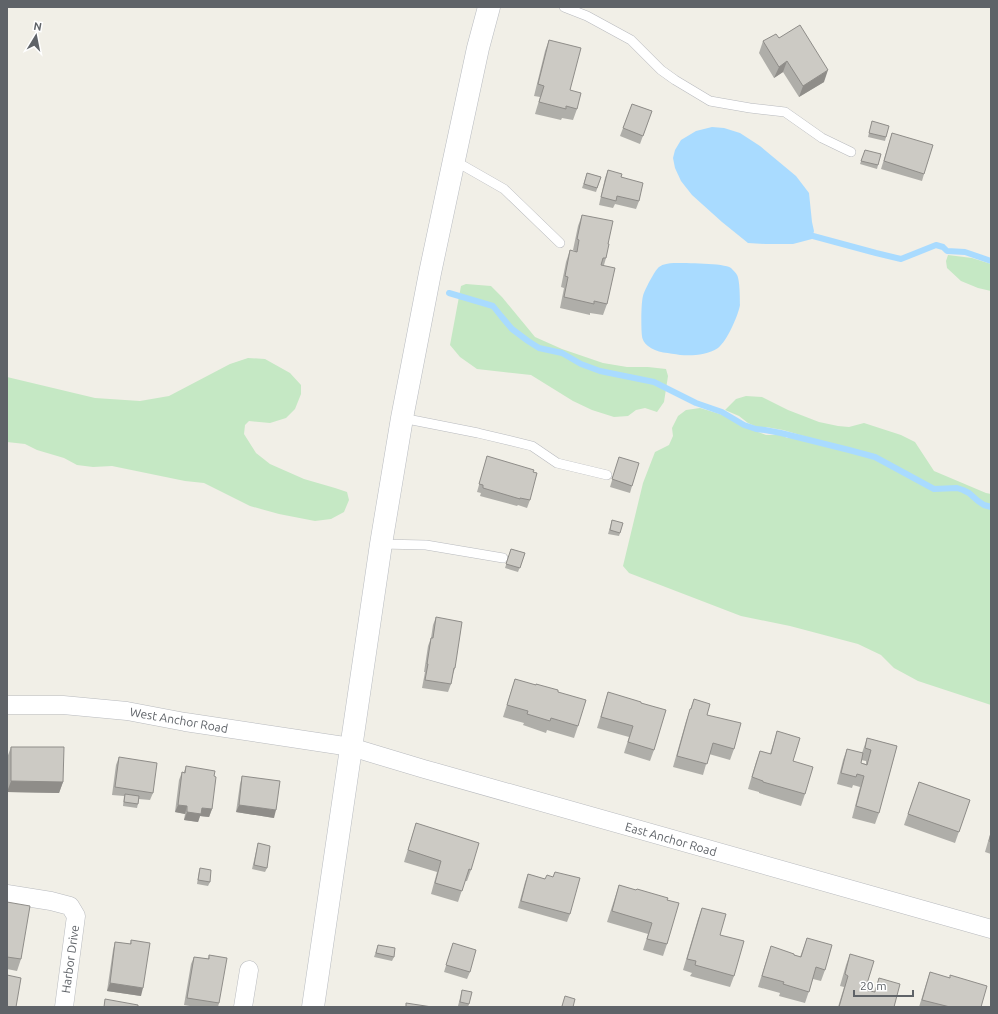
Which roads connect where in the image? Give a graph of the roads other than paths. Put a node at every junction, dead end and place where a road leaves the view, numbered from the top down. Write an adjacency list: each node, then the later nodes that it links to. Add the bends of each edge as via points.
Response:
1 (489, 7): 4 (main road)
2 (564, 7): 3 (lane, via 587,16 631,40 661,70 710,101 785,112 822,138)
3 (851, 152)
4 (454, 160): 5 (lane, via 504,189); 6 (main road)
5 (560, 244)
6 (402, 418): 7 (lane, via 532,446 557,462); 8 (main road)
7 (607, 475)
8 (381, 544): 9 (lane, via 426,545); 11 (main road)
9 (503, 558)
10 (7, 705): 11 (street, West Anchor Road, via 63,705 127,711)
11 (350, 747): 13 (street, East Anchor Road); 17 (main road)
12 (7, 894): 15 (street, Harbor Drive, via 70,906 76,916)
13 (991, 929)
14 (249, 970): 16 (street)
15 (64, 1007)
16 (243, 1007)
17 (313, 1007)

